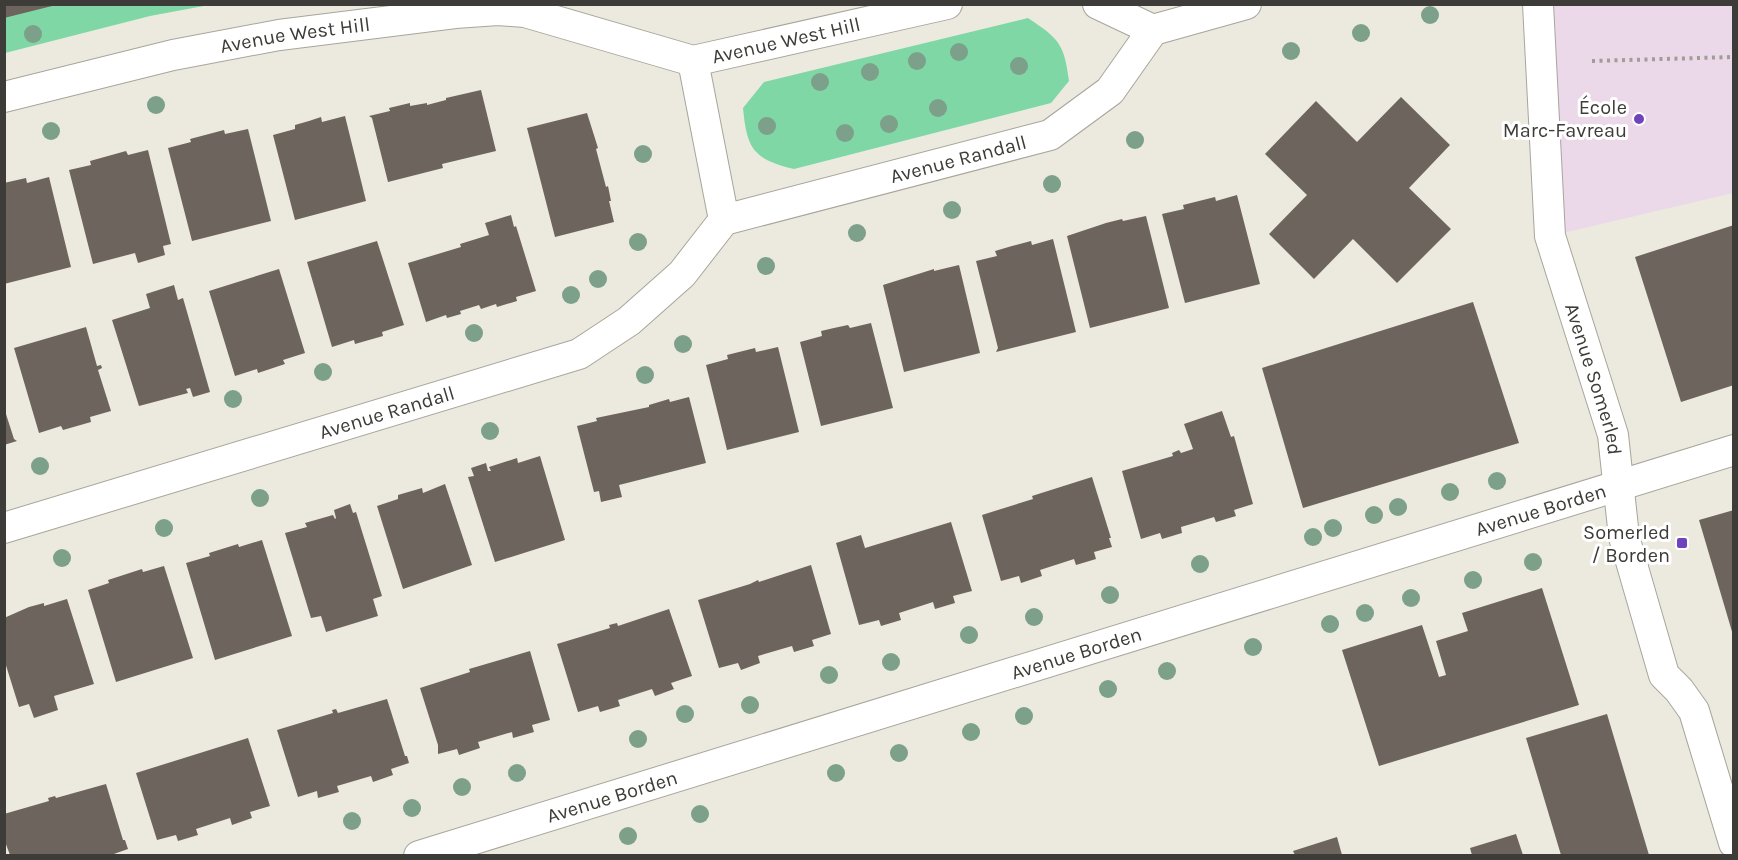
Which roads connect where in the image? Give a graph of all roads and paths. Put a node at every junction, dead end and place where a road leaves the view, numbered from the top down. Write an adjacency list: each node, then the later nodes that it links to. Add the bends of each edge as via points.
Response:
1 (947, 4): 8 (street, Avenue West Hill)
2 (1098, 4): 6 (street)
3 (1246, 4): 6 (street)
4 (1538, 4): 13 (street, Avenue Somerled, via 1550,236 1613,435)
5 (484, 8): 8 (street, Avenue West Hill, via 525,12); 10 (street, Avenue West Hill, via 230,43)
6 (1153, 30): 11 (street, Avenue Randall, via 1110,91 1050,135)
7 (1734, 57): 9 (path)
8 (693, 61): 11 (street, Avenue West Hill)
9 (1592, 61)
10 (4, 97)
11 (724, 220): 14 (street, Avenue Randall, via 682,274 629,321 579,354)
12 (1734, 450): 13 (street, Avenue Borden)
13 (1618, 487): 15 (street, Avenue Somerled, via 1623,537 1664,675 1694,711); 16 (street, Avenue Borden)
14 (4, 528)
15 (1734, 843)
16 (419, 855)

